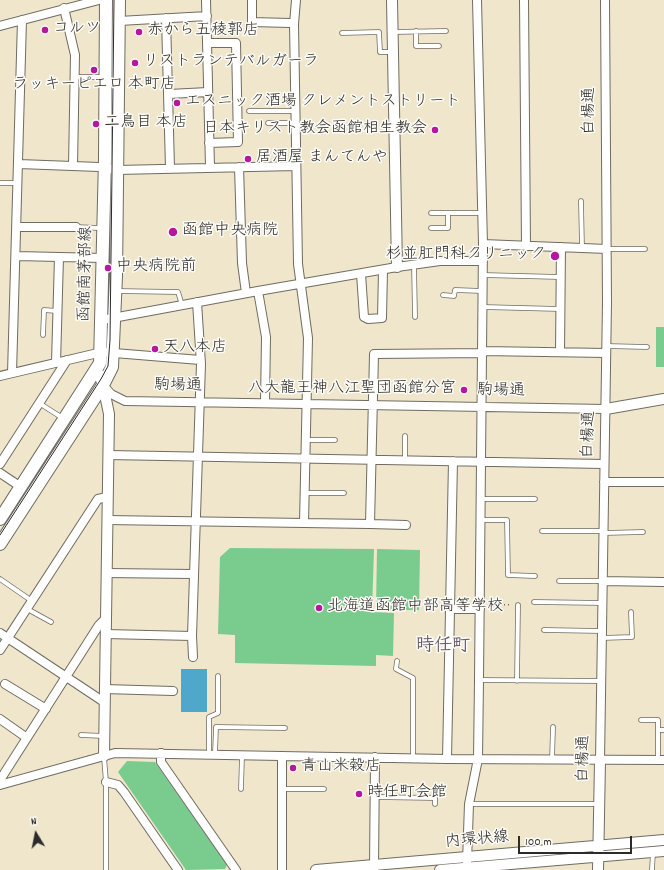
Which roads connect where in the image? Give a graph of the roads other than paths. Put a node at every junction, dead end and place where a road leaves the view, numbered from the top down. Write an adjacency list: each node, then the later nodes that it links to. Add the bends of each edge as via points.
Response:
1 (99, 0): 11 (street)
2 (106, 0): 39 (main road, 函館南茅部線)
3 (118, 0): 15 (main road)
4 (206, 0): 12 (street)
5 (252, 0): 16 (street, via 252,22)
6 (296, 0): 30 (street)
7 (392, 0): 20 (street)
8 (477, 0): 47 (street)
9 (524, 0): 53 (street)
10 (605, 0): 56 (street, 白楊通)
11 (64, 8): 14 (street); 25 (street, via 75,55)
12 (207, 16): 13 (street); 22 (street)
13 (166, 18): 15 (street); 28 (street)
14 (22, 20): 17 (street); 34 (street)
15 (119, 21): 41 (main road)
16 (290, 23)
17 (0, 26)
18 (416, 31): 19 (lane); 20 (lane); 23 (lane, via 416,46)
19 (446, 31)
20 (393, 32): 24 (street)
21 (342, 33): 24 (lane, via 379,32 380,52)
22 (207, 43): 27 (street); 33 (street, via 236,43 238,135 238,142)
23 (439, 46)
24 (393, 52): 63 (street)
25 (74, 77): 26 (lane); 35 (street)
26 (100, 77)
27 (208, 92): 28 (street); 33 (street)
28 (169, 94): 40 (street)
29 (250, 111): 30 (lane)
30 (296, 111): 31 (street)
31 (296, 122): 32 (lane); 36 (street)
32 (268, 123)
33 (209, 143): 37 (street)
34 (19, 164): 35 (street); 43 (street)
35 (73, 166): 39 (street)
36 (296, 166): 38 (street); 68 (street)
37 (210, 167): 38 (street); 40 (street)
38 (239, 167): 72 (street, via 242,263)
39 (104, 168): 41 (street); 60 (main road, 函館南茅部線)
40 (170, 168): 41 (street)
41 (117, 170): 69 (main road)
42 (0, 183): 43 (lane)
43 (18, 183): 48 (street)
44 (581, 201): 55 (lane)
45 (431, 213): 46 (lane)
46 (448, 213): 47 (lane); 51 (lane, via 448,228)
47 (482, 213): 52 (street)
48 (17, 226): 49 (street); 58 (street)
49 (76, 227): 50 (lane)
50 (99, 228)
51 (431, 228)
52 (483, 244): 53 (street); 61 (street)
53 (526, 246): 54 (street)
54 (561, 247): 55 (street); 67 (street)
55 (582, 248): 56 (street)
56 (607, 249): 57 (lane); 84 (street, 白楊通)
57 (645, 249)
58 (16, 256): 59 (street); 93 (street)
59 (59, 258): 60 (street); 78 (street)
60 (103, 258): 81 (main road, 函館南茅部線)
61 (483, 261): 62 (street, via 440,261); 66 (street)
62 (414, 265): 63 (street); 79 (lane)
63 (397, 268): 64 (street)
64 (382, 270): 65 (street); 65 (street, via 382,318 364,317)
65 (361, 274): 68 (street)
66 (483, 275): 67 (lane); 71 (street)
67 (560, 277): 77 (street)
68 (300, 284): 70 (street); 100 (street, via 308,338)
69 (115, 290): 75 (lane, via 178,292); 80 (main road)
70 (258, 291): 72 (street); 99 (street, via 266,336)
71 (483, 291): 73 (lane, via 455,290 454,296); 76 (street)
72 (246, 293): 74 (street)
73 (443, 295)
74 (197, 302): 75 (street); 90 (street)
75 (182, 305): 80 (street)
76 (483, 307): 77 (lane); 86 (street)
77 (560, 309): 87 (street)
78 (58, 311): 82 (lane, via 44,310); 91 (street)
79 (415, 317)
80 (115, 318): 81 (street); 88 (main road)
81 (102, 320): 85 (main road, 函館南茅部線)
82 (43, 335)
83 (647, 346): 84 (lane)
84 (606, 350): 87 (street); 103 (street, 白楊通)
85 (102, 352): 88 (street); 89 (street); 92 (main road, 函館南茅部線)
86 (482, 352): 87 (street); 101 (street, via 374,354); 102 (street)
87 (560, 352)
88 (114, 354): 90 (street); 95 (main road, via 110,374)
89 (67, 360): 91 (street); 98 (street)
90 (200, 360): 97 (street)
91 (56, 363): 93 (street)
92 (97, 370): 95 (street); 120 (main road, 函館南茅部線)
93 (12, 373): 94 (street)
94 (0, 376)
95 (103, 385): 97 (street, 駒場通, via 111,394 125,400); 108 (street, via 109,414); 136 (main road)
96 (664, 399): 103 (street, 駒場通)
97 (198, 402): 99 (street, 駒場通); 109 (street)
98 (39, 403): 104 (lane); 115 (street)
99 (265, 403): 100 (street, 駒場通)
100 (306, 404): 101 (street, 駒場通); 106 (street)
101 (373, 405): 102 (street, 駒場通); 111 (street)
102 (481, 407): 103 (street, 駒場通); 114 (street)
103 (606, 409): 116 (street, 白楊通)
104 (61, 417)
105 (405, 436): 112 (lane)
106 (305, 440): 107 (lane); 110 (street)
107 (335, 440)
108 (108, 455): 109 (street); 123 (street)
109 (197, 458): 110 (street); 129 (street)
110 (304, 460): 111 (street); 121 (street)
111 (371, 460): 112 (street); 131 (street)
112 (405, 461): 113 (street)
113 (453, 461): 114 (street); 149 (street)
114 (481, 462): 116 (street); 124 (street)
115 (0, 464)
116 (604, 464): 118 (street, 白楊通)
117 (0, 473): 120 (street)
118 (604, 482): 119 (street); 134 (street, 白楊通)
119 (664, 482)
120 (21, 487): 126 (main road, 函館南茅部線)
121 (304, 492): 122 (lane); 130 (street)
122 (344, 493)
123 (107, 497): 127 (street); 144 (street, via 98,499)
124 (481, 499): 125 (lane); 128 (street)
125 (535, 499)
126 (0, 519)
127 (107, 520): 129 (street); 137 (street)
128 (481, 520): 139 (lane, via 507,520 508,575); 148 (street)
129 (195, 521): 130 (street); 138 (street)
130 (304, 523): 131 (street)
131 (370, 524): 132 (street)
132 (406, 525)
133 (542, 531): 134 (lane)
134 (604, 532): 135 (lane); 142 (street, 白楊通)
135 (643, 532)
136 (0, 544)
137 (106, 572): 138 (street); 152 (street)
138 (193, 574): 158 (street)
139 (535, 576)
140 (0, 579): 144 (lane)
141 (559, 581): 142 (lane)
142 (603, 581): 143 (street); 146 (street, 白楊通)
143 (664, 582)
144 (32, 601): 159 (street)
145 (534, 602): 146 (lane)
146 (603, 603): 157 (street, 白楊通)
147 (518, 605): 166 (lane)
148 (480, 607): 149 (street); 165 (street)
149 (450, 608): 189 (street)
150 (31, 611): 153 (lane)
151 (631, 612): 157 (lane, via 632,637)
152 (105, 619): 156 (street); 164 (street)
153 (50, 622)
154 (544, 630): 157 (lane)
155 (0, 633): 159 (street)
156 (105, 634): 158 (street); 169 (street)
157 (602, 634): 167 (street, 白楊通)
158 (192, 636): 161 (street)
159 (8, 638): 160 (street); 164 (street)
160 (0, 650)
161 (193, 657)
162 (397, 661): 188 (lane, via 396,669 413,678)
163 (218, 676): 183 (lane, via 218,713 209,717)
164 (67, 677): 171 (street); 172 (street)
165 (480, 680): 166 (lane); 190 (street)
166 (517, 681): 167 (lane)
167 (601, 681): 193 (street, 白楊通)
168 (3, 682): 172 (street)
169 (104, 689): 170 (street); 171 (street)
170 (173, 691)
171 (104, 702): 180 (street)
172 (46, 709): 181 (street)
173 (0, 720): 181 (street)
174 (641, 720): 177 (lane, via 658,720)
175 (553, 727): 191 (lane)
176 (285, 728): 183 (lane, via 216,727)
177 (658, 730): 178 (lane); 192 (lane)
178 (664, 730)
179 (81, 735): 180 (lane)
180 (104, 736): 185 (street)
181 (27, 738): 194 (street)
182 (161, 753): 183 (street); 185 (street, via 115,753); 215 (street, via 161,762)
183 (212, 754): 184 (street)
184 (242, 755): 186 (street); 198 (lane)
185 (104, 756): 196 (lane); 197 (street)
186 (282, 756): 187 (street); 199 (street)
187 (375, 757): 188 (street); 201 (street)
188 (413, 758): 189 (street)
189 (447, 759): 190 (street)
190 (478, 759): 191 (street); 203 (street)
191 (552, 760): 193 (street)
192 (661, 760): 193 (street)
193 (600, 761): 204 (street, 白楊通)
194 (4, 766): 195 (street)
195 (0, 780)
196 (106, 782): 213 (lane); 214 (street, via 118,786 124,792)
197 (0, 785)
198 (241, 789)
199 (282, 789): 200 (lane); 216 (street)
200 (324, 789)
201 (375, 797): 202 (lane, via 435,798); 211 (street)
202 (435, 804)
203 (469, 804): 204 (lane); 209 (street)
204 (599, 804): 206 (street, 白楊通)
205 (664, 840): 206 (street, 内環状線)
206 (599, 846): 209 (street, 内環状線); 210 (street, 白楊通)
207 (664, 851): 208 (street, 内環状線)
208 (653, 852): 210 (street, 内環状線); 220 (lane)
209 (467, 857): 211 (street, 内環状線); 212 (street)
210 (599, 857): 212 (street, 内環状線); 219 (street, 白楊通)
211 (374, 867): 217 (street, 内環状線)
212 (468, 869): 218 (street, 内環状線)
213 (106, 870)
214 (178, 870)
215 (236, 870)
216 (282, 870)
217 (316, 870)
218 (440, 870)
219 (598, 870)
220 (652, 870)

